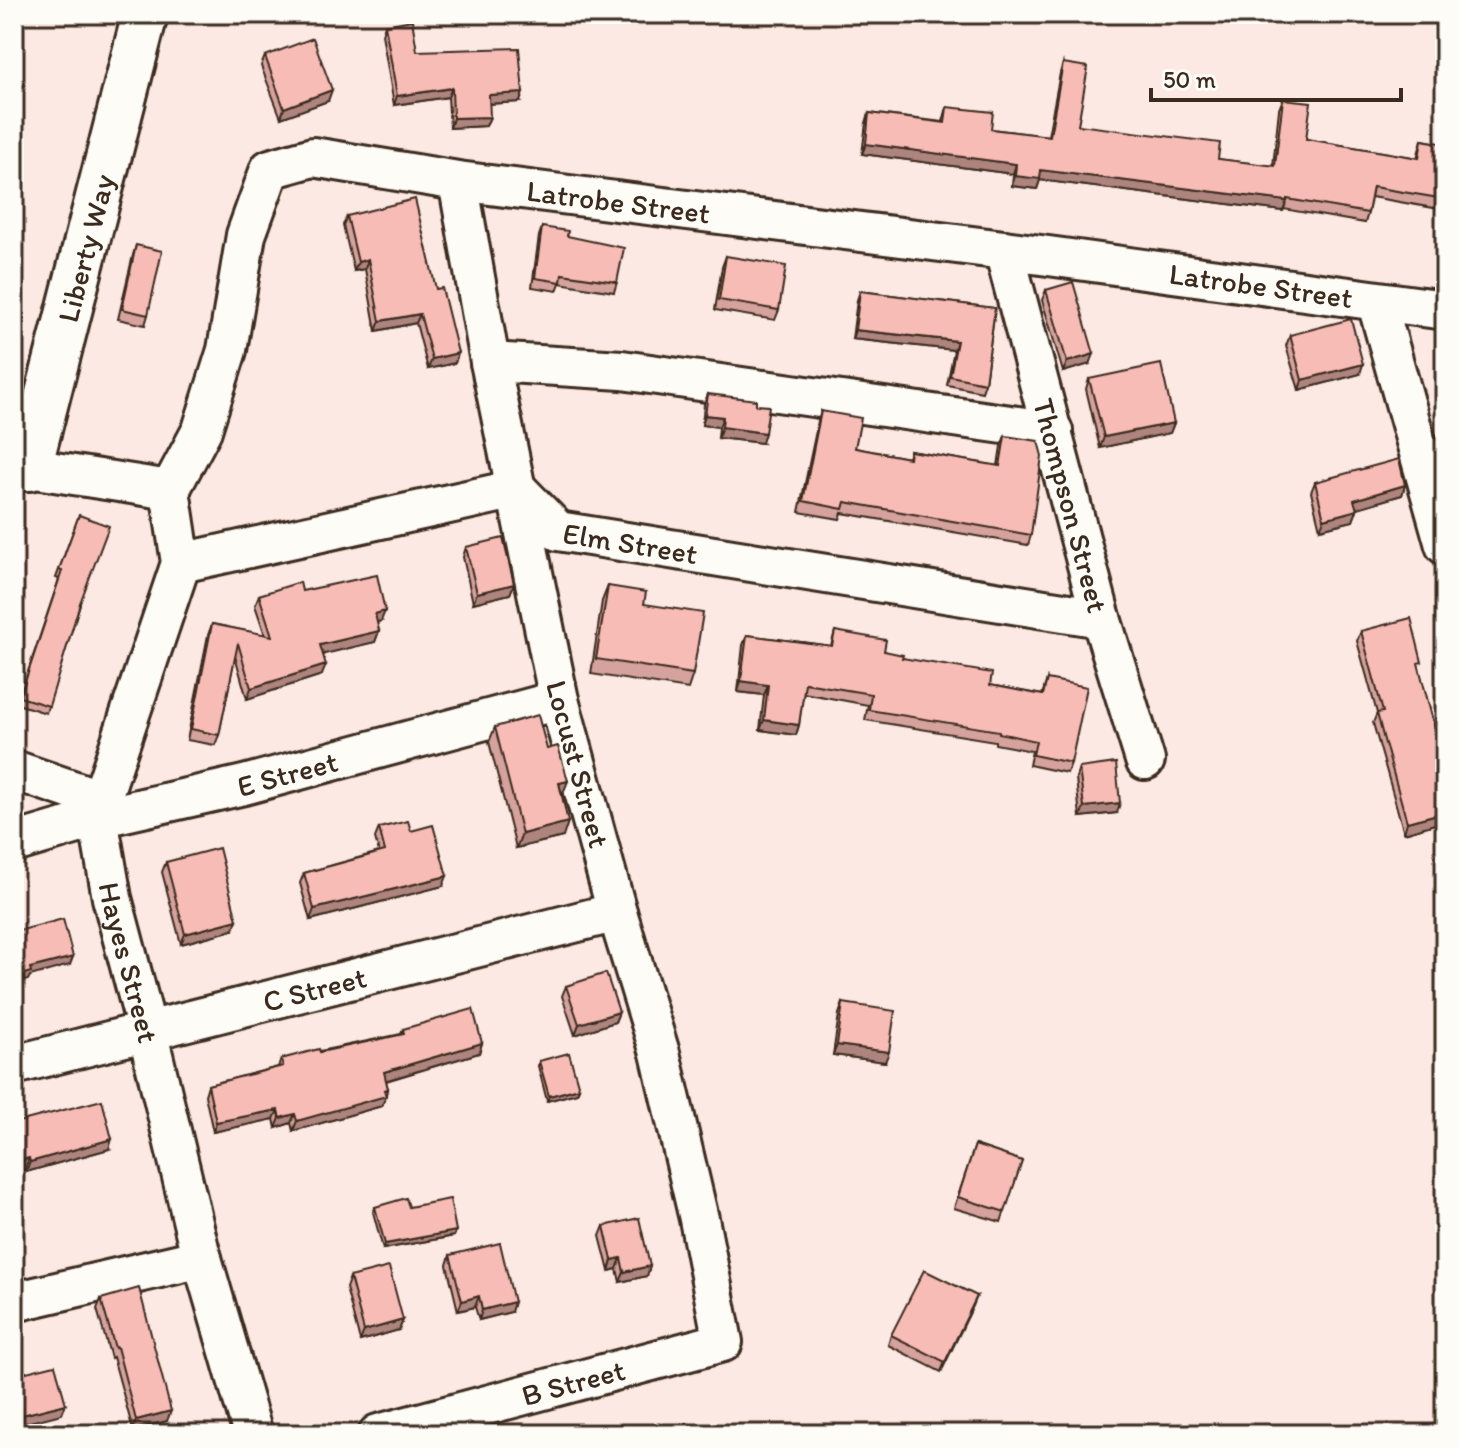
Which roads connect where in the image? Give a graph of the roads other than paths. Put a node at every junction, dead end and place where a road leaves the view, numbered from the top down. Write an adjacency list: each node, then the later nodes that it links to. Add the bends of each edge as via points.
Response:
1 (145, 14): 8 (street, Liberty Way)
2 (458, 181): 3 (street, Latrobe Street); 6 (street, Locust Street); 10 (street, Latrobe Street, via 313,157 270,169 246,235 227,350 202,430)
3 (1004, 250): 4 (street, Latrobe Street); 7 (street, Thompson Street)
4 (1377, 303): 5 (street, Latrobe Street); 11 (street)
5 (1445, 310)
6 (490, 362): 7 (street, via 622,370); 9 (street, Locust Street)
7 (1053, 431): 13 (street, Thompson Street)
8 (22, 468): 10 (street)
9 (517, 489): 12 (street); 13 (street, Elm Street, via 558,531); 14 (street, Locust Street)
10 (170, 490): 12 (street, Hayes Street)
11 (1445, 545)
12 (181, 563): 17 (street, Hayes Street)
13 (1101, 618): 15 (street, Thompson Street)
14 (559, 700): 17 (street, E Street, via 244,785); 19 (street, Locust Street)
15 (1145, 760)
16 (14, 770): 17 (street)
17 (99, 809): 18 (street, E Street); 20 (street, Hayes Street, via 112,898)
18 (14, 843)
19 (617, 912): 20 (street, C Street); 24 (street, Locust Street, via 660,1053)
20 (147, 1030): 21 (street, C Street); 22 (street, Hayes Street)
21 (14, 1065)
22 (202, 1258): 23 (street); 25 (street, Hayes Street)
23 (14, 1302)
24 (723, 1342): 26 (street, B Street)
25 (253, 1434)
26 (378, 1434)

